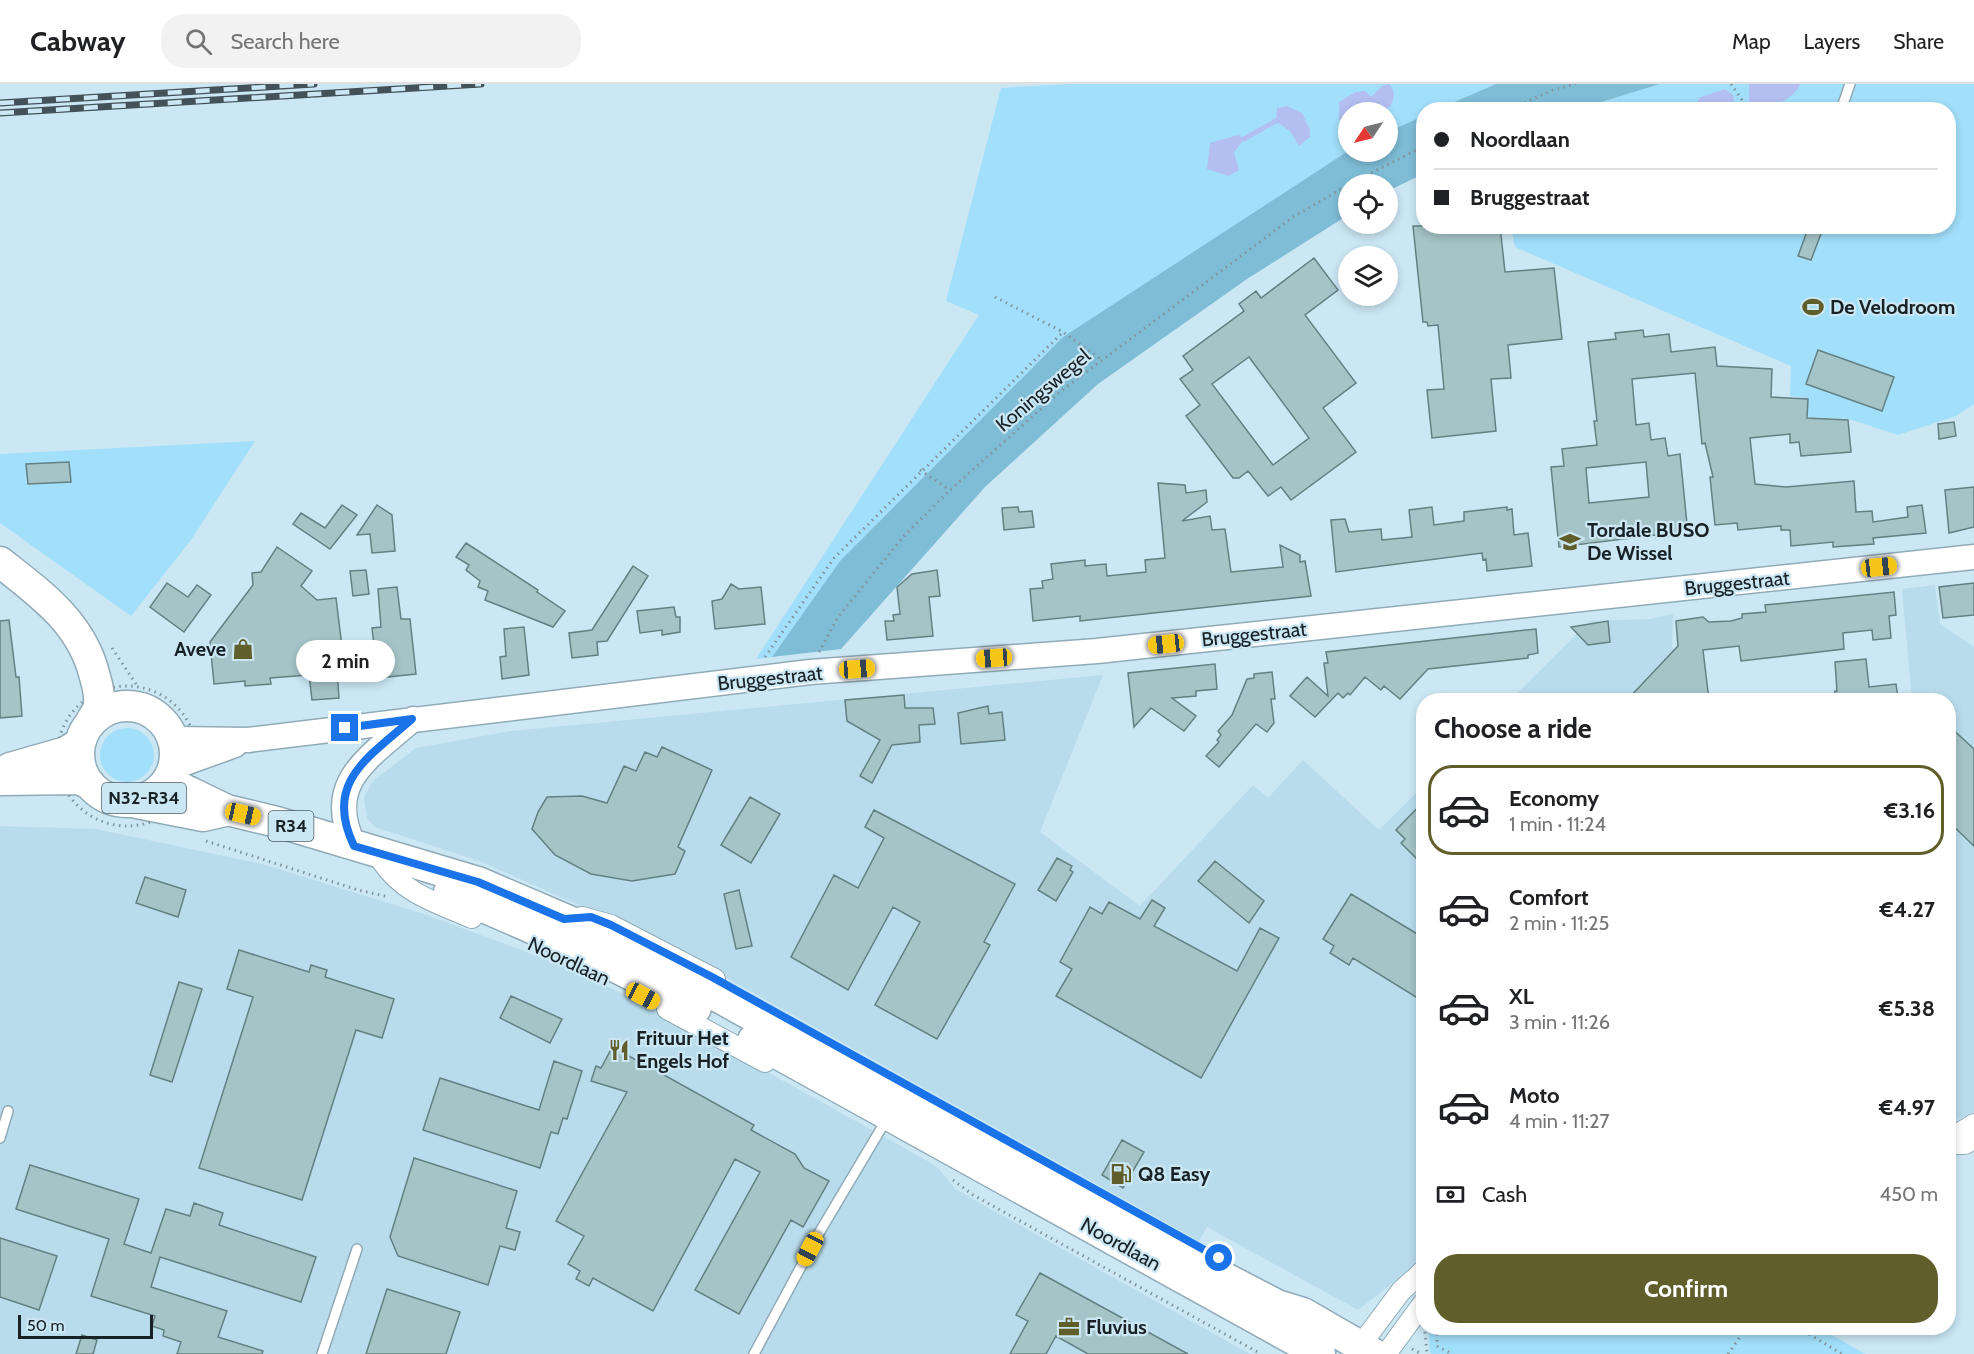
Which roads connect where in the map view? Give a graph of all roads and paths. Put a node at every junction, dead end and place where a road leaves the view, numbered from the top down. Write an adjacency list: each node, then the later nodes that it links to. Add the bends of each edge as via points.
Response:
1 (1576, 84): 4 (path)
2 (1731, 84): 5 (path)
3 (1850, 84): 6 (lane)
4 (1526, 102)
5 (1743, 102)
6 (1844, 102)
7 (1416, 149): 8 (path, Koningswegel)
8 (1368, 174)
9 (1338, 191): 12 (path, Koningswegel, via 1293,217)
10 (995, 297): 11 (path)
11 (1063, 332): 12 (path); 13 (path)
12 (1102, 360): 14 (path, Koningswegel, via 1061,391)
13 (920, 470): 14 (path); 19 (path, via 834,558)
14 (950, 490): 18 (path, Koningswegel, via 903,537 838,617)
15 (1974, 557): 18 (street, Bruggestraat, via 1097,651)
16 (0, 562): 17 (main road, via 46,598)
17 (86, 646): 20 (main road); 22 (main road, via 99,691 98,708)
18 (810, 672): 19 (street, Bruggestraat)
19 (749, 680): 21 (street, Bruggestraat)
20 (137, 706): 22 (main road, via 110,708); 23 (main road, via 160,718)
21 (412, 719): 23 (street, Bruggestraat, via 248,740); 31 (street, via 358,768 346,786 342,808)
22 (85, 734): 24 (main road, via 66,752); 26 (main road, N32-R34, via 83,772)
23 (172, 762): 27 (main road, Noordlaan / R34); 28 (main road, N32-R34)
24 (0, 770)
25 (0, 780): 26 (main road, via 78,779)
26 (90, 784): 28 (main road, N32-R34)
27 (227, 810): 28 (main road, Noordlaan / R34, via 203,816); 31 (main road, Noordlaan / R34)
28 (139, 813): 29 (path)
29 (157, 827)
30 (197, 838): 33 (path)
31 (354, 846): 32 (main road, Noordlaan / R34); 50 (main road, Noordlaan / R34, via 478,882 649,959 1227,1279)
32 (381, 860): 36 (street, Noordlaan, via 400,884 426,899 506,931 630,989); 37 (main road, Noordlaan / R34, via 639,978)
33 (391, 897)
34 (8, 1111): 39 (lane)
35 (1974, 1124): 38 (street)
36 (882, 1128): 37 (street, Noordlaan, via 909,1137); 52 (lane, via 819,1233)
37 (922, 1134): 54 (main road, Noordlaan / R34)
38 (1956, 1136)
39 (0, 1138)
40 (1974, 1139): 41 (street)
41 (1956, 1143)
42 (948, 1172): 53 (path, via 973,1195)
43 (357, 1249): 51 (lane)
44 (1416, 1277): 50 (street, via 1401,1291)
45 (1416, 1309): 50 (street)
46 (1426, 1335): 55 (path)
47 (1437, 1335): 56 (path, via 1437,1346)
48 (1741, 1335): 57 (path)
49 (1811, 1335): 58 (path)
50 (1368, 1352)
51 (322, 1354)
52 (754, 1354)
53 (1261, 1354)
54 (1320, 1354)
55 (1426, 1354)
56 (1452, 1354)
57 (1728, 1354)
58 (1842, 1354)

